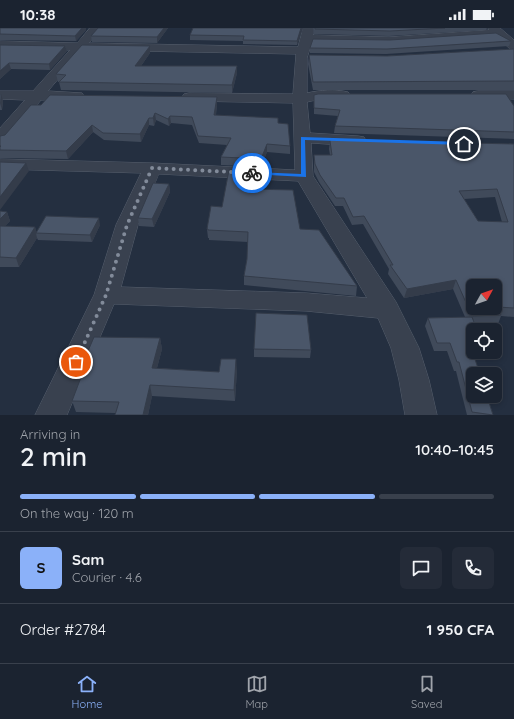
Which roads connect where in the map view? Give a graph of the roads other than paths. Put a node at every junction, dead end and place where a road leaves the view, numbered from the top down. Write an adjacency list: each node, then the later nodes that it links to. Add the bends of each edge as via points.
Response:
1 (96, 28): 6 (street)
2 (495, 30): 4 (street); 5 (street)
3 (0, 45): 6 (street)
4 (307, 46): 6 (street); 16 (street)
5 (514, 46)
6 (77, 48): 13 (street)
7 (514, 51): 8 (street)
8 (499, 52)
9 (0, 95): 13 (street)
10 (360, 95): 16 (street, via 317,95)
11 (468, 95): 12 (street)
12 (514, 95)
13 (37, 96): 14 (street); 17 (street)
14 (93, 96)
15 (173, 97): 16 (street)
16 (300, 99): 18 (street)
17 (0, 138)
18 (303, 138): 19 (street); 22 (street)
19 (376, 142)
20 (0, 164): 21 (street)
21 (152, 168): 22 (street); 23 (street, via 127,225)
22 (304, 176): 24 (street)
23 (106, 295): 24 (street, via 306,302); 25 (street)
24 (386, 309): 26 (street, via 405,348)
25 (51, 415)
26 (420, 415)

